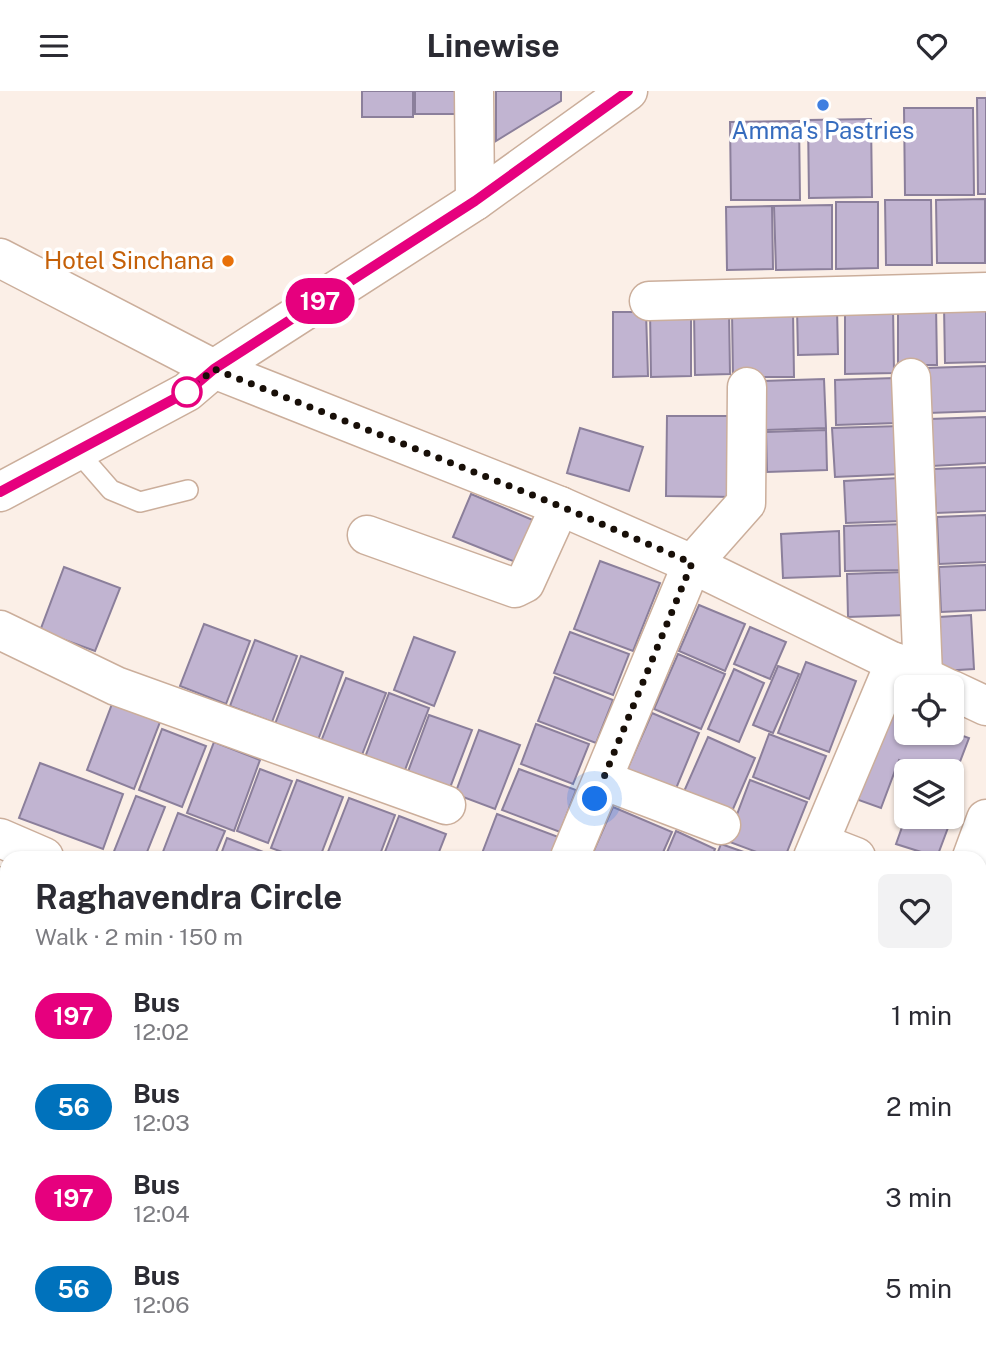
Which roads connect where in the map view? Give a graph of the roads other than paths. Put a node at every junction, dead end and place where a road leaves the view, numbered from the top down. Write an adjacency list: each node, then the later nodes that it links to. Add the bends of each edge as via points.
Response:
1 (474, 91): 3 (street)
2 (628, 91): 3 (street)
3 (475, 201): 7 (street)
4 (0, 258): 7 (street)
5 (986, 292): 6 (street)
6 (649, 301)
7 (214, 369): 10 (street, via 187,392); 13 (street)
8 (911, 378): 18 (street)
9 (747, 387): 15 (street, via 746,503)
10 (77, 450): 11 (lane, via 111,490 140,502); 12 (street)
11 (188, 490)
12 (0, 492)
13 (560, 506): 14 (street, via 525,583 516,588); 15 (street)
14 (368, 535)
15 (692, 563): 17 (street); 22 (street)
16 (0, 630): 23 (street, via 116,686)
17 (921, 675)
18 (929, 675)
19 (964, 696): 20 (street)
20 (986, 706)
21 (894, 732): 27 (street)
22 (603, 779): 25 (street); 29 (street)
23 (446, 805)
24 (986, 819): 30 (street)
25 (721, 825)
26 (0, 838): 28 (street)
27 (816, 850)
28 (30, 851)
29 (573, 851)
30 (974, 851)

